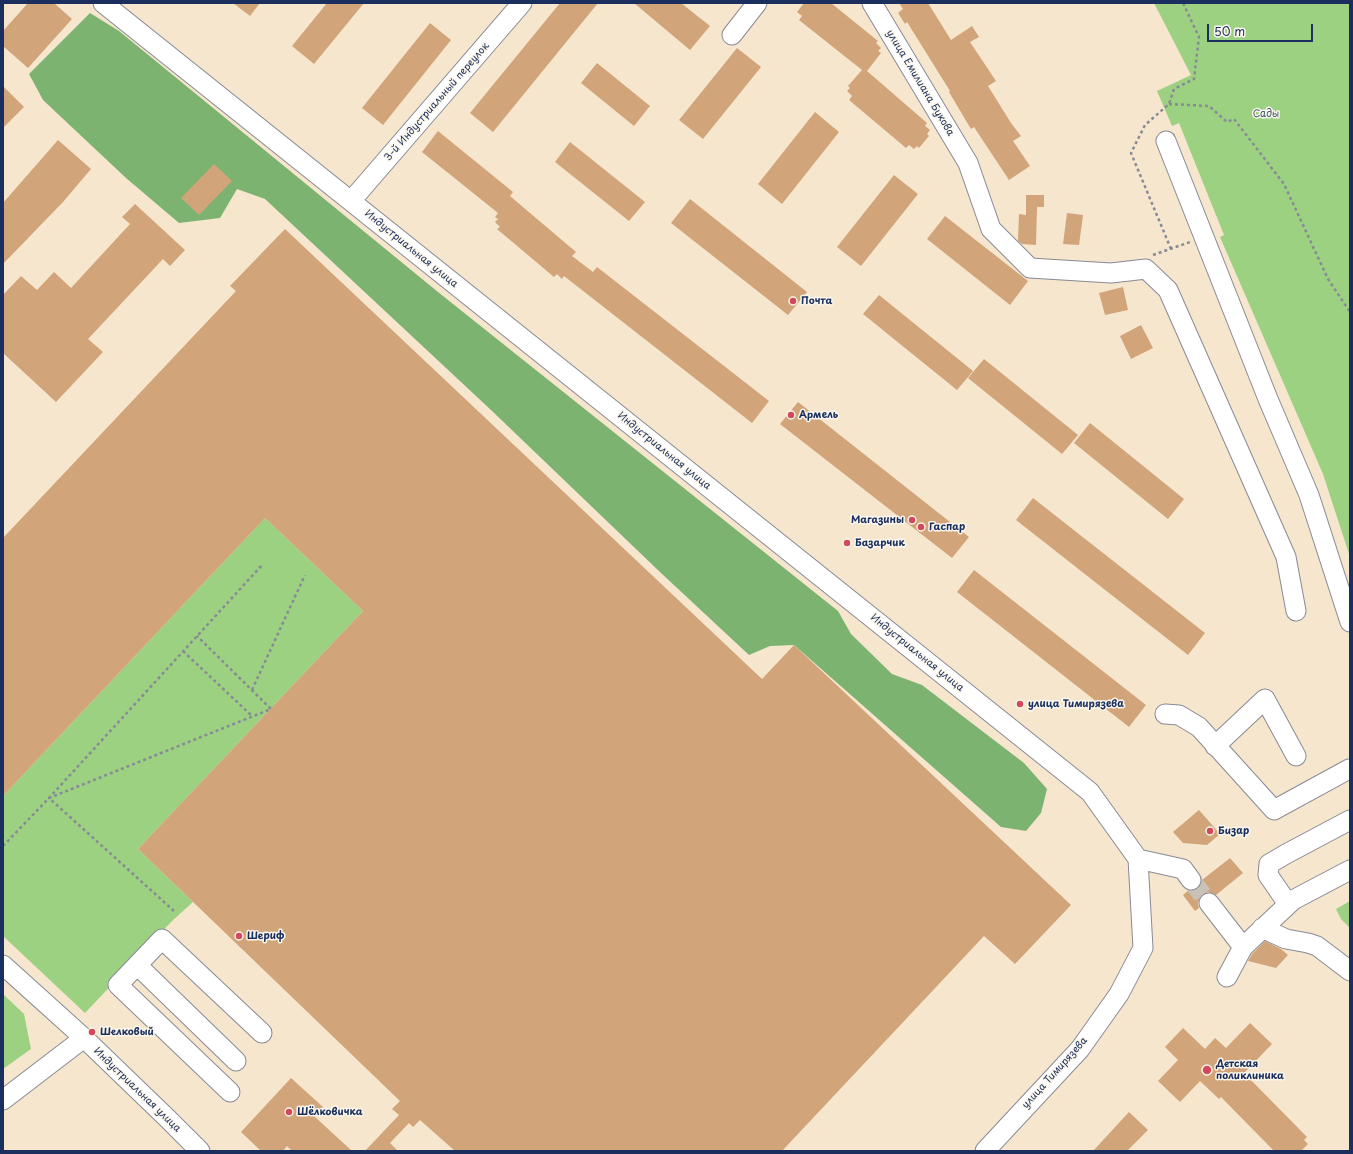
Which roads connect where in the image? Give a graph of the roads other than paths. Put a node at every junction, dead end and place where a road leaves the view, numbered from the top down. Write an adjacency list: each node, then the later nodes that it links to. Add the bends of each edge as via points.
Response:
1 (103, 3): 7 (street, Индустриальная улица)
2 (757, 3): 5 (street)
3 (872, 3): 8 (street, улица Емилиана Букова, via 968,163 991,229 1030,268 1111,273 1146,269 1168,290 1286,557)
4 (520, 4): 7 (street, 3-й Индустриальный переулок)
5 (732, 35)
6 (1166, 141): 9 (street, via 1268,399 1309,495)
7 (351, 201): 15 (street, Индустриальная улица, via 1090,792)
8 (1296, 610)
9 (1350, 622)
10 (1165, 714): 11 (street, via 1179,715 1199,727)
11 (1216, 746): 12 (street, via 1265,699); 13 (street, via 1274,810)
12 (1296, 756)
13 (1349, 770)
14 (1350, 820): 19 (street, via 1269,864 1268,875)
15 (1138, 859): 17 (street, via 1182,869); 32 (street, улица Тимирязева, via 1143,948 1119,994 1080,1049)
16 (1350, 870): 19 (street)
17 (1191, 880)
18 (1209, 903): 21 (street)
19 (1288, 904): 20 (street)
20 (1262, 928): 21 (street); 24 (street, via 1286,939 1317,946)
21 (1243, 947): 25 (street)
22 (3, 965): 27 (street, Индустриальная улица)
23 (137, 965): 26 (street, via 162,939); 28 (street); 29 (street, via 118,985)
24 (1350, 972)
25 (1227, 977)
26 (262, 1033)
27 (84, 1038): 30 (street); 31 (street, Индустриальная улица)
28 (236, 1061)
29 (230, 1092)
30 (3, 1100)
31 (200, 1151)
32 (985, 1151)

